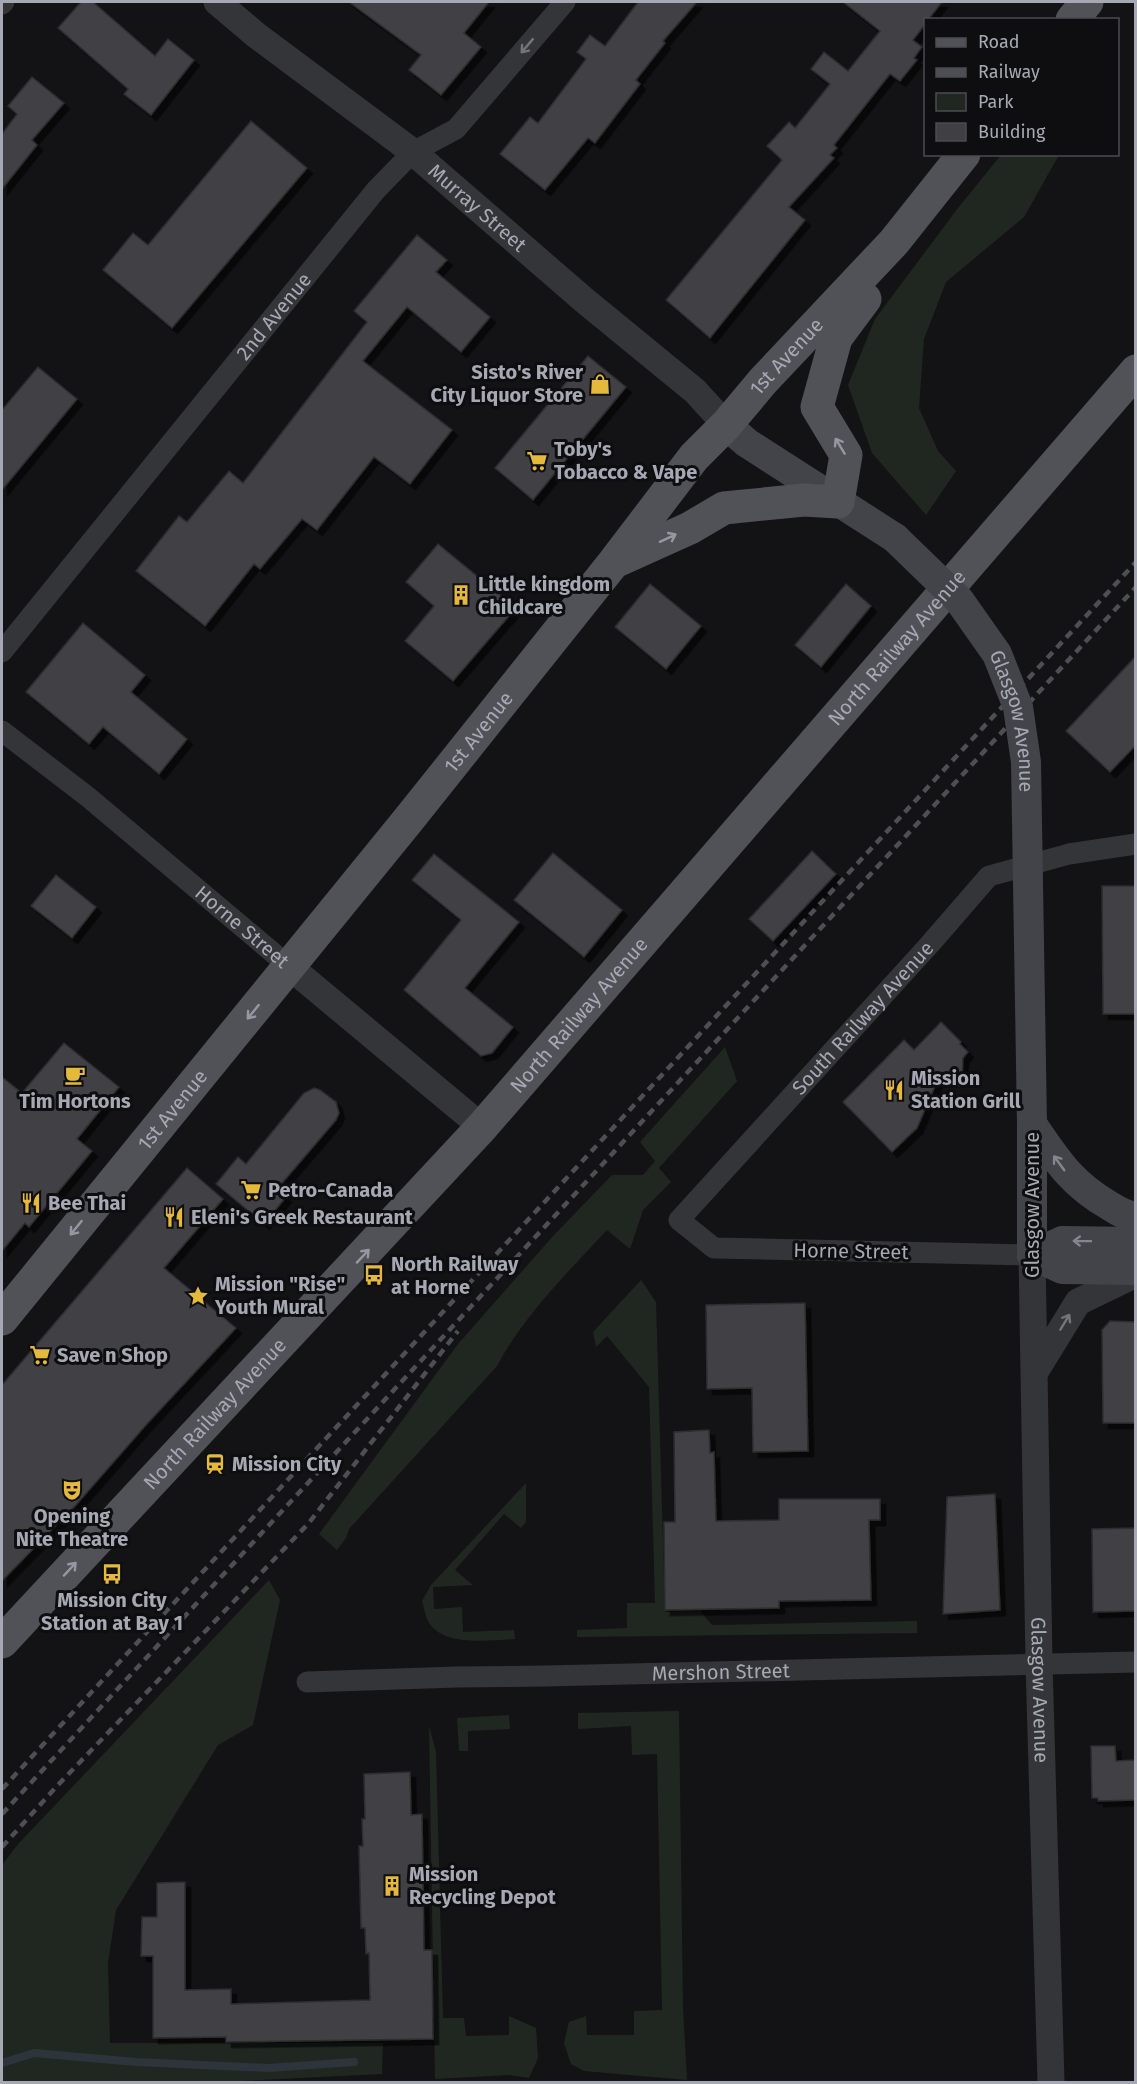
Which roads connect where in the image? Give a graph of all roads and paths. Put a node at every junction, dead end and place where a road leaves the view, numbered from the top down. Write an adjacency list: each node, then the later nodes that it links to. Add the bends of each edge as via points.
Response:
1 (217, 2): 5 (street, Murray Street)
2 (565, 2): 5 (street, 2nd Avenue, one-way to 5, via 456,129)
3 (1087, 2): 4 (main road)
4 (1074, 18)
5 (412, 152): 9 (street, Murray Street, via 695,391); 12 (street, 2nd Avenue, via 376,190)
6 (962, 156): 7 (main road, 1st Avenue)
7 (894, 242): 9 (main road, 1st Avenue); 10 (main road, one-way to 7, via 846,455 817,407 836,338 866,297)
8 (1136, 371): 17 (main road, North Railway Avenue)
9 (726, 425): 10 (main road, Glasgow Avenue); 11 (main road, 1st Avenue, via 694,457)
10 (838, 502): 11 (main road, one-way to 10, via 724,508 804,500); 16 (main road, Glasgow Avenue, bridge, via 895,538 959,600 997,654 1018,706 1026,762)
11 (615, 562): 15 (main road, 1st Avenue)
12 (2, 652)
13 (2, 730): 15 (street, Horne Street)
14 (1136, 844): 19 (street, South Railway Avenue, via 1069,855 989,876)
15 (290, 967): 17 (street, Horne Street); 23 (main road, 1st Avenue, one-way to 23)
16 (1032, 1124): 18 (main road, one-way to 16, via 1093,1197 1064,1171); 21 (main road, Glasgow Avenue)
17 (483, 1127): 25 (main road, North Railway Avenue, one-way to 17)
18 (1136, 1217)
19 (679, 1220): 21 (street, Horne Street, via 714,1248)
20 (1136, 1242): 21 (main road, Horne Street, one-way to 21, via 1062,1241)
21 (1032, 1255): 22 (main road, Horne Street, via 1062,1269); 24 (street, Glasgow Avenue)
22 (1136, 1272): 24 (street, one-way to 22, via 1078,1302)
23 (2, 1319)
24 (1035, 1372): 27 (street, Glasgow Avenue)
25 (2, 1642)
26 (1136, 1662): 27 (street, Mershon Street)
27 (1039, 1663): 28 (street, Mershon Street); 29 (street, Glasgow Avenue)
28 (307, 1682)
29 (1051, 2082)

